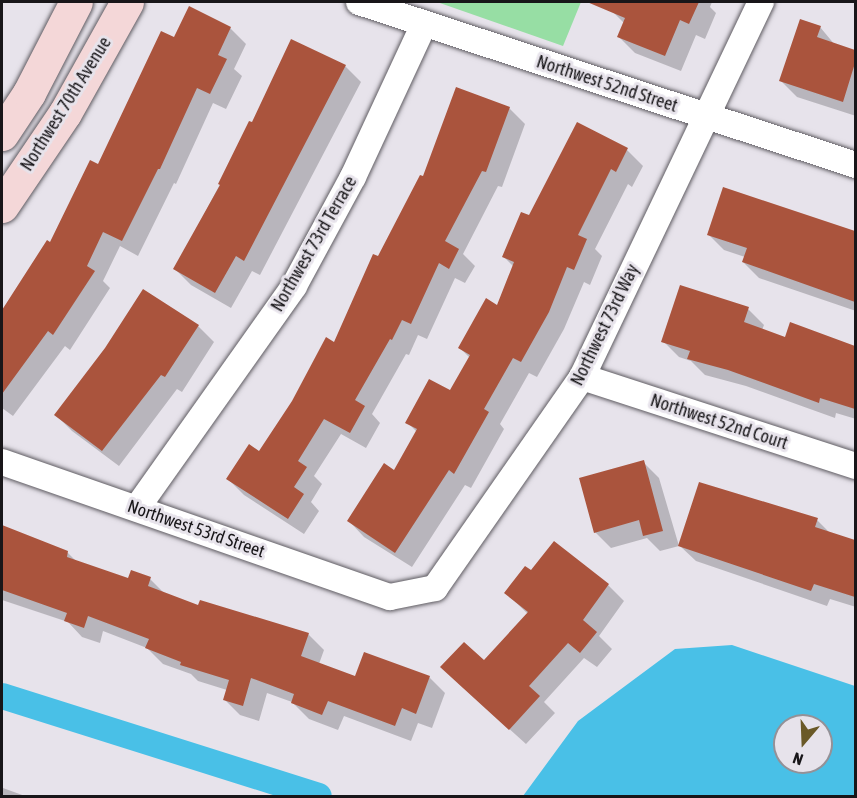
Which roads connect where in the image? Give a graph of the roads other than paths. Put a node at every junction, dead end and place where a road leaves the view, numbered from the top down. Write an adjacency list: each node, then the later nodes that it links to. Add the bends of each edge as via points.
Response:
1 (76, 2): 7 (street, Northwest 70th Avenue, via 29,93)
2 (127, 2): 9 (street, Northwest 70th Avenue, via 64,113)
3 (358, 2): 5 (street, Northwest 52nd Street)
4 (760, 2): 6 (street, Northwest 73rd Way)
5 (424, 24): 6 (street, Northwest 52nd Street); 13 (street, Northwest 73rd Terrace, via 353,177 294,286)
6 (705, 116): 8 (street, Northwest 52nd Street); 10 (street, Northwest 73rd Way)
7 (2, 134)
8 (855, 165)
9 (2, 206)
10 (582, 377): 12 (street, Northwest 52nd Court); 14 (street, Northwest 73rd Way, via 435,588)
11 (2, 462): 13 (street, Northwest 53rd Street)
12 (855, 466)
13 (137, 508): 14 (street, Northwest 53rd Street)
14 (390, 597)

